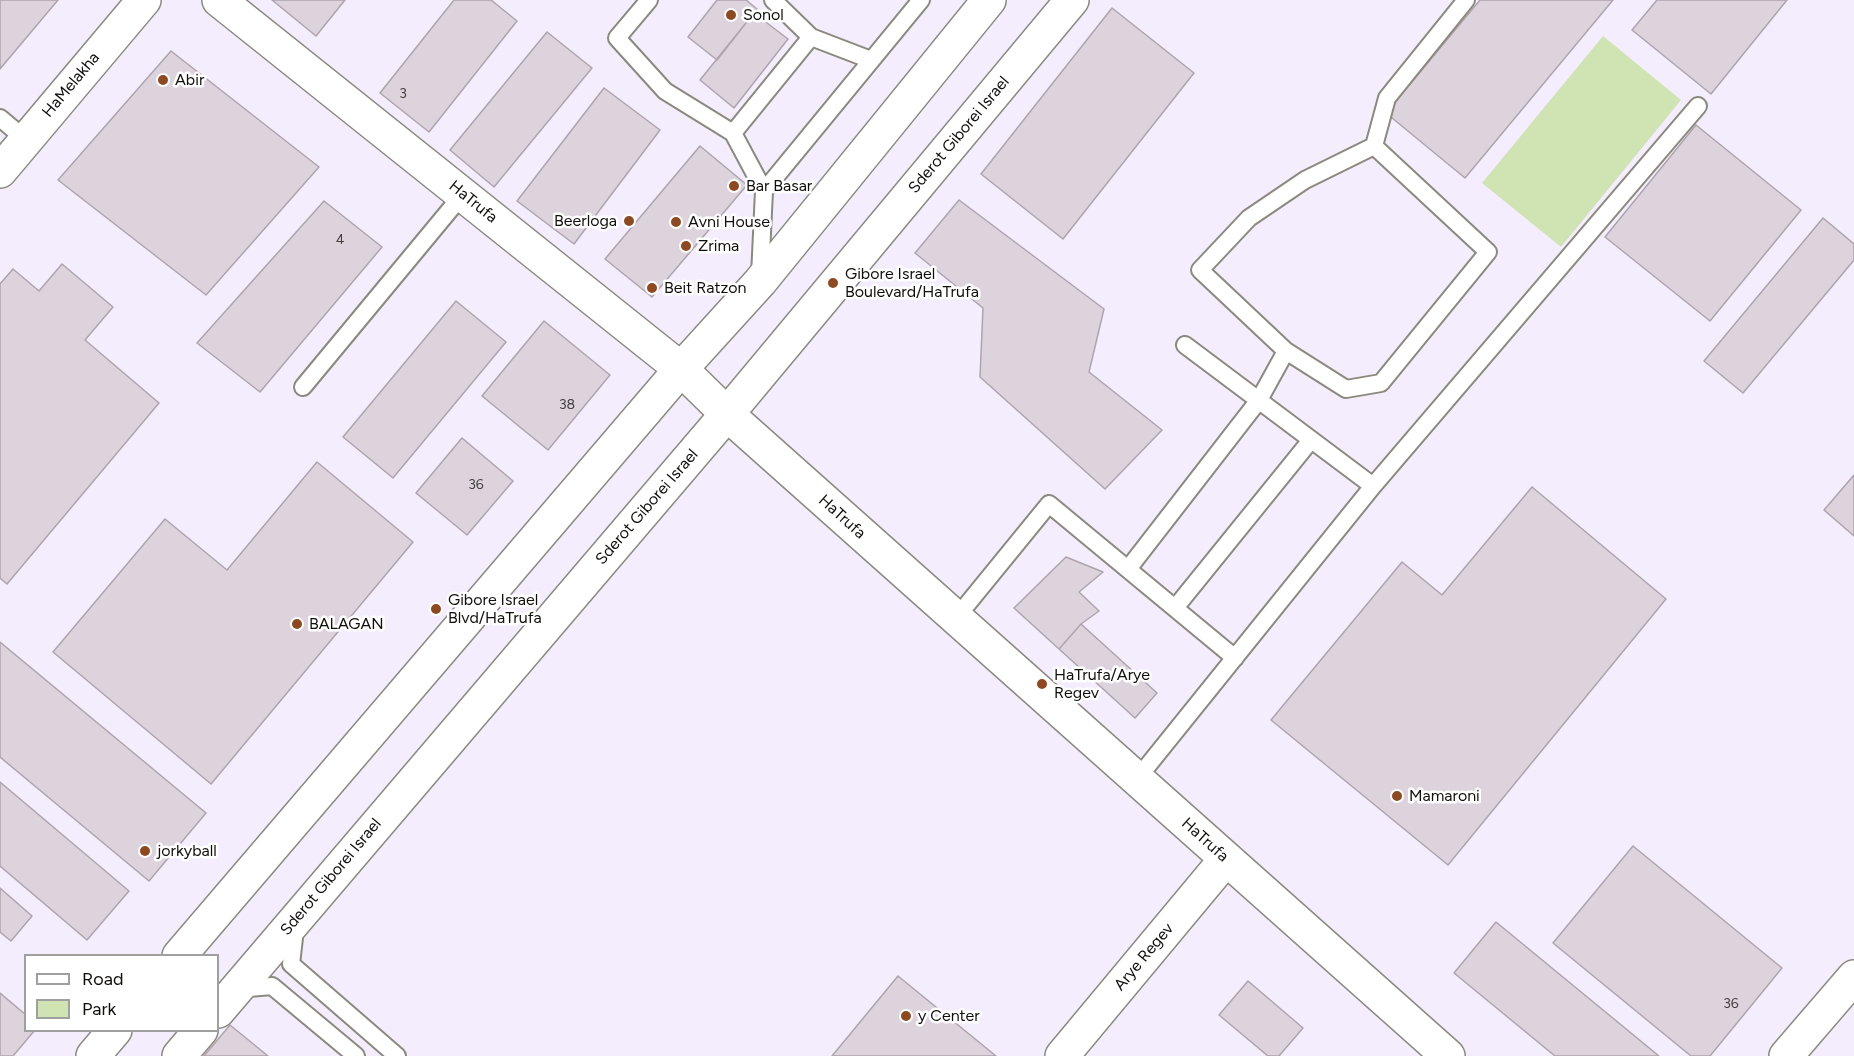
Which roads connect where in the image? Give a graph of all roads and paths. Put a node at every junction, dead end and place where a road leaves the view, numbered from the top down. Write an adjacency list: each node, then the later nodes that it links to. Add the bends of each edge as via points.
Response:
1 (144, 0): 14 (street, HaMelakha)
2 (219, 0): 18 (street, HaTrufa)
3 (649, 0): 13 (lane, via 617,38 665,91)
4 (773, 0): 9 (lane)
5 (921, 0): 10 (lane)
6 (989, 0): 19 (street)
7 (1072, 0): 25 (street, Sderot Giborei Israel)
8 (1466, 0): 15 (lane, via 1387,98)
9 (811, 37): 10 (lane); 13 (lane)
10 (871, 60): 17 (lane)
11 (1698, 106): 27 (lane)
12 (0, 118): 14 (lane)
13 (733, 133): 17 (lane)
14 (26, 140): 16 (street, HaMelakha)
15 (1374, 146): 21 (lane, via 1305,180 1249,218 1200,270); 21 (lane, via 1488,252 1381,383 1346,389)
16 (0, 171)
17 (764, 191): 19 (lane)
18 (463, 194): 22 (street, HaTrufa); 23 (lane)
19 (760, 282): 22 (street)
20 (1185, 345): 24 (lane)
21 (1286, 351): 24 (lane)
22 (681, 369): 25 (street, HaTrufa); 35 (street)
23 (303, 387)
24 (1258, 400): 26 (lane); 28 (lane)
25 (727, 414): 30 (street, HaTrufa); 34 (street, Sderot Giborei Israel)
26 (1311, 440): 27 (lane); 29 (lane)
27 (1373, 486): 31 (lane)
28 (1128, 569): 29 (lane); 30 (lane, via 1049,504)
29 (1175, 608): 31 (lane)
30 (956, 618): 32 (street, HaTrufa)
31 (1235, 658): 32 (lane)
32 (1137, 779): 33 (street, HaTrufa)
33 (1226, 859): 44 (street, Arye Regev); 45 (street, HaTrufa)
34 (297, 917): 37 (street, Sderot Giborei Israel); 43 (lane, via 291,964)
35 (181, 954)
36 (1854, 978): 46 (street)
37 (227, 1000): 42 (lane, via 272,986)
38 (113, 1032): 40 (street)
39 (199, 1032): 41 (street)
40 (93, 1056)
41 (178, 1056)
42 (356, 1056)
43 (397, 1056)
44 (1062, 1056)
45 (1448, 1056)
46 (1786, 1056)

